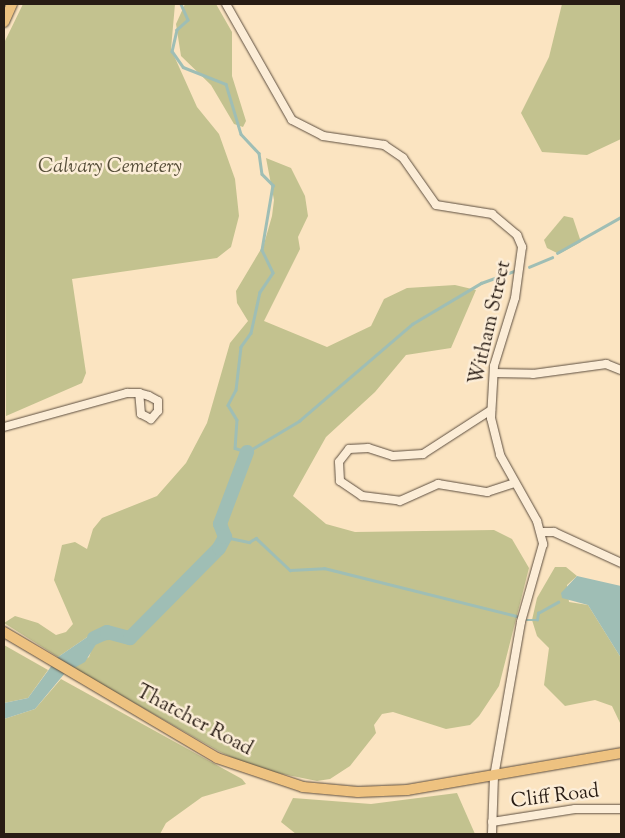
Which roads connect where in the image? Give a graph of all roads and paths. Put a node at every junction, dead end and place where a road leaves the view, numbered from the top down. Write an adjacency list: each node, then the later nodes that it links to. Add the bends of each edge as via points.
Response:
1 (12, 4): 3 (main road)
2 (226, 4): 5 (street, Witham Street, via 292,120 323,136 384,145 403,158 436,205 492,214 517,235 523,262)
3 (4, 22)
4 (621, 370): 5 (street, via 606,364 533,374)
5 (494, 374): 7 (street, Witham Street)
6 (139, 393): 8 (street, via 120,394)
7 (490, 410): 9 (street, Witham Street, via 500,455); 9 (street, via 424,454 393,456 368,448 349,449 339,462 340,481 362,496 400,501 438,484 487,492)
8 (4, 427)
9 (515, 483): 10 (street, Witham Street)
10 (542, 532): 11 (street, via 554,532); 14 (street)
11 (621, 564)
12 (4, 632): 14 (main road, Thatcher Road, via 217,758 284,782 328,790 387,792)
13 (621, 753): 14 (main road, Thatcher Road)
14 (494, 776): 16 (street)
15 (621, 809): 16 (street, Cliff Road, via 582,808)
16 (492, 822): 17 (street)
17 (492, 834)

